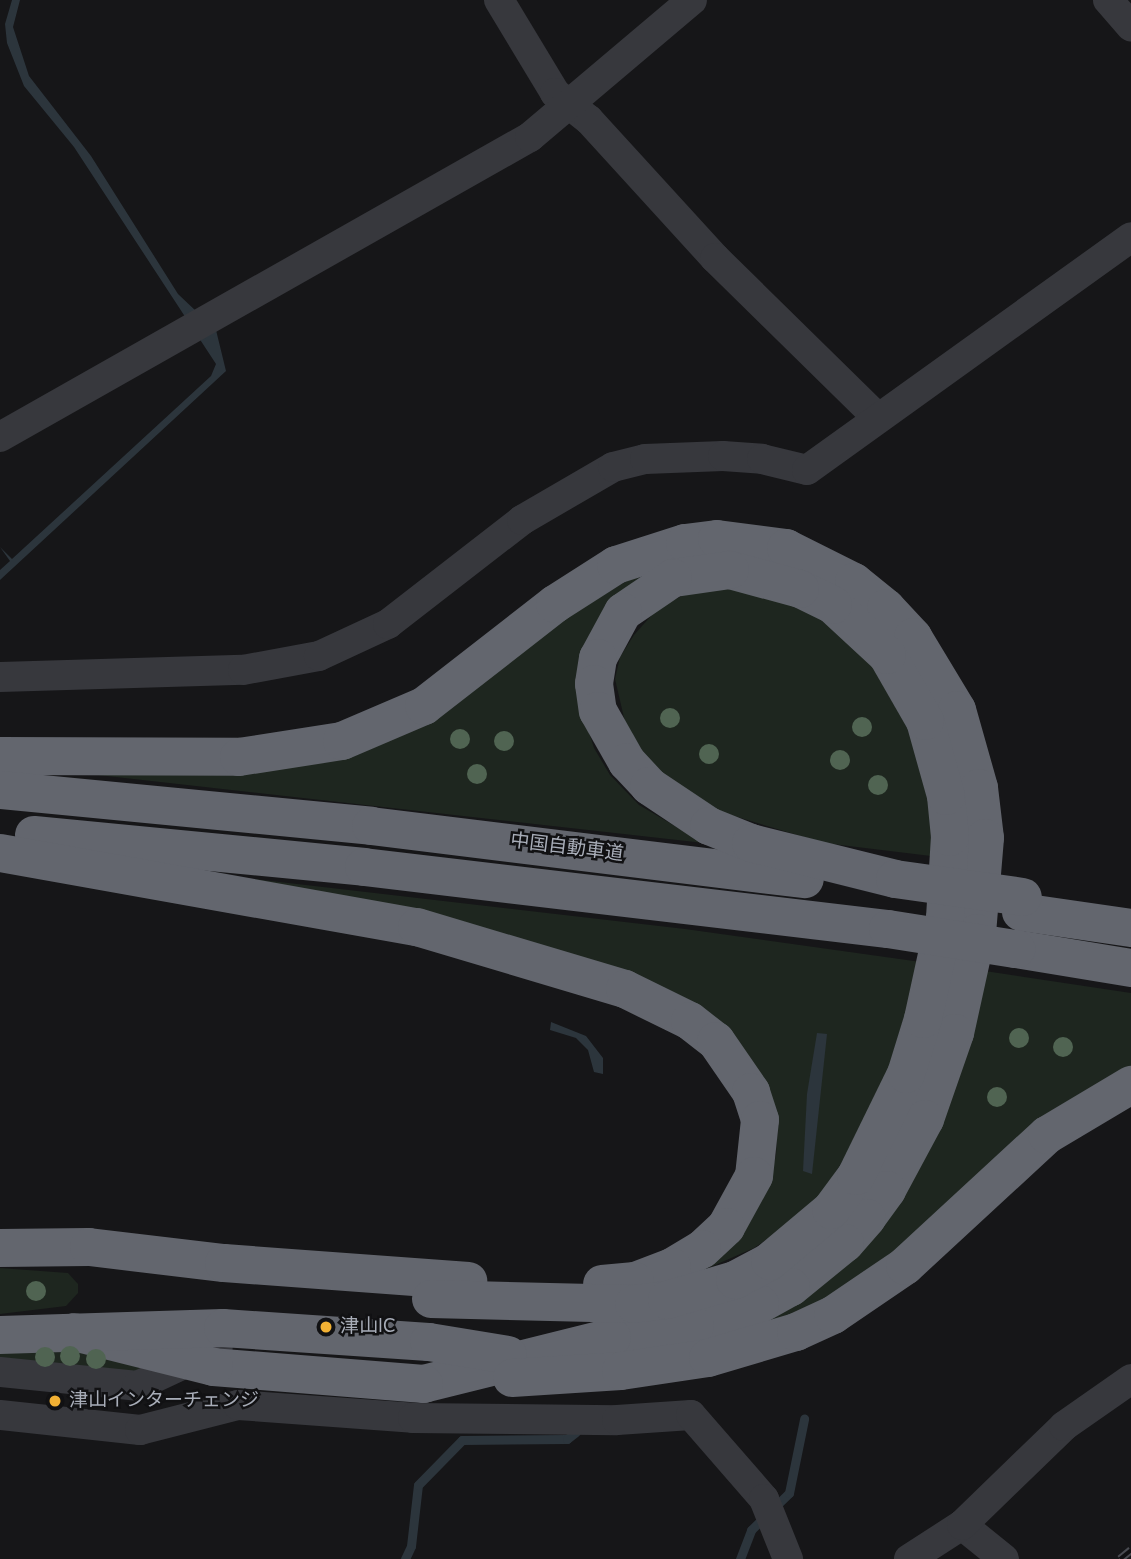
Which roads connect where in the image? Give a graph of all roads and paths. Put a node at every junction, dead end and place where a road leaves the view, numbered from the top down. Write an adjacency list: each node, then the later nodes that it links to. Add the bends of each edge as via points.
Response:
1 (499, 0): 5 (street, via 555,93)
2 (692, 0): 5 (street)
3 (1108, 0): 4 (street)
4 (1131, 26)
5 (569, 106): 7 (street, via 589,120 715,258); 8 (street, via 530,137)
6 (1131, 237): 7 (street)
7 (878, 418): 9 (street, via 807,470 762,458 723,456 645,459 613,467 522,520 388,624 319,656 243,670)
8 (0, 437)
9 (0, 677)
10 (0, 756): 31 (highway, via 239,757 342,741 424,706 606,570 685,543 729,540 786,548 854,582 886,608 913,637 957,710 972,751 985,838 977,933 966,990 925,1119 887,1191 867,1218 845,1243 791,1287 729,1317)
11 (0, 790): 14 (highway, 中国自動車道)
12 (0, 832): 18 (highway, bridge, via 377,869 888,929)
13 (0, 853): 23 (highway, via 416,927 625,989 660,1003 716,1041 751,1092 760,1120 754,1176 726,1227 672,1267 635,1281)
14 (895, 885): 15 (highway, 中国自動車道); 25 (highway, via 751,844 709,826 649,786 610,736 598,711 594,684 598,658 623,612 646,592 673,578 730,570 763,576 833,605 862,628 907,684 937,757 950,836 945,918 923,1019 906,1074 856,1176 831,1210 770,1261 701,1293)
15 (1022, 905): 16 (highway); 17 (highway, 中国自動車道)
16 (1131, 915)
17 (1131, 929)
18 (1131, 968)
19 (1131, 1085): 31 (highway, via 1047,1135 905,1266 834,1315 720,1355)
20 (0, 1226): 21 (highway)
21 (89, 1247): 22 (highway); 23 (highway, via 224,1263); 24 (highway)
22 (0, 1249): 24 (highway, via 117,1265)
23 (540, 1285): 25 (highway); 26 (highway)
24 (217, 1297): 26 (highway); 27 (highway, via 94,1319); 29 (highway)
25 (634, 1304): 26 (highway)
26 (430, 1310): 31 (highway); 33 (highway)
27 (0, 1317)
28 (0, 1323): 29 (highway)
29 (74, 1332): 30 (highway); 32 (highway); 33 (highway, via 223,1328 429,1342)
30 (0, 1335)
31 (617, 1354): 33 (highway); 36 (highway)
32 (205, 1355): 33 (highway, via 427,1363); 34 (street, via 136,1387); 36 (highway)
33 (521, 1357): 36 (highway)
34 (0, 1372)
35 (1131, 1379): 38 (street, via 1064,1426)
36 (424, 1384)
37 (0, 1415): 39 (street, via 140,1430 238,1405 413,1418 617,1420 691,1415 764,1499)
38 (962, 1525): 40 (street); 41 (street)
39 (789, 1559)
40 (909, 1559)
41 (1004, 1559)

